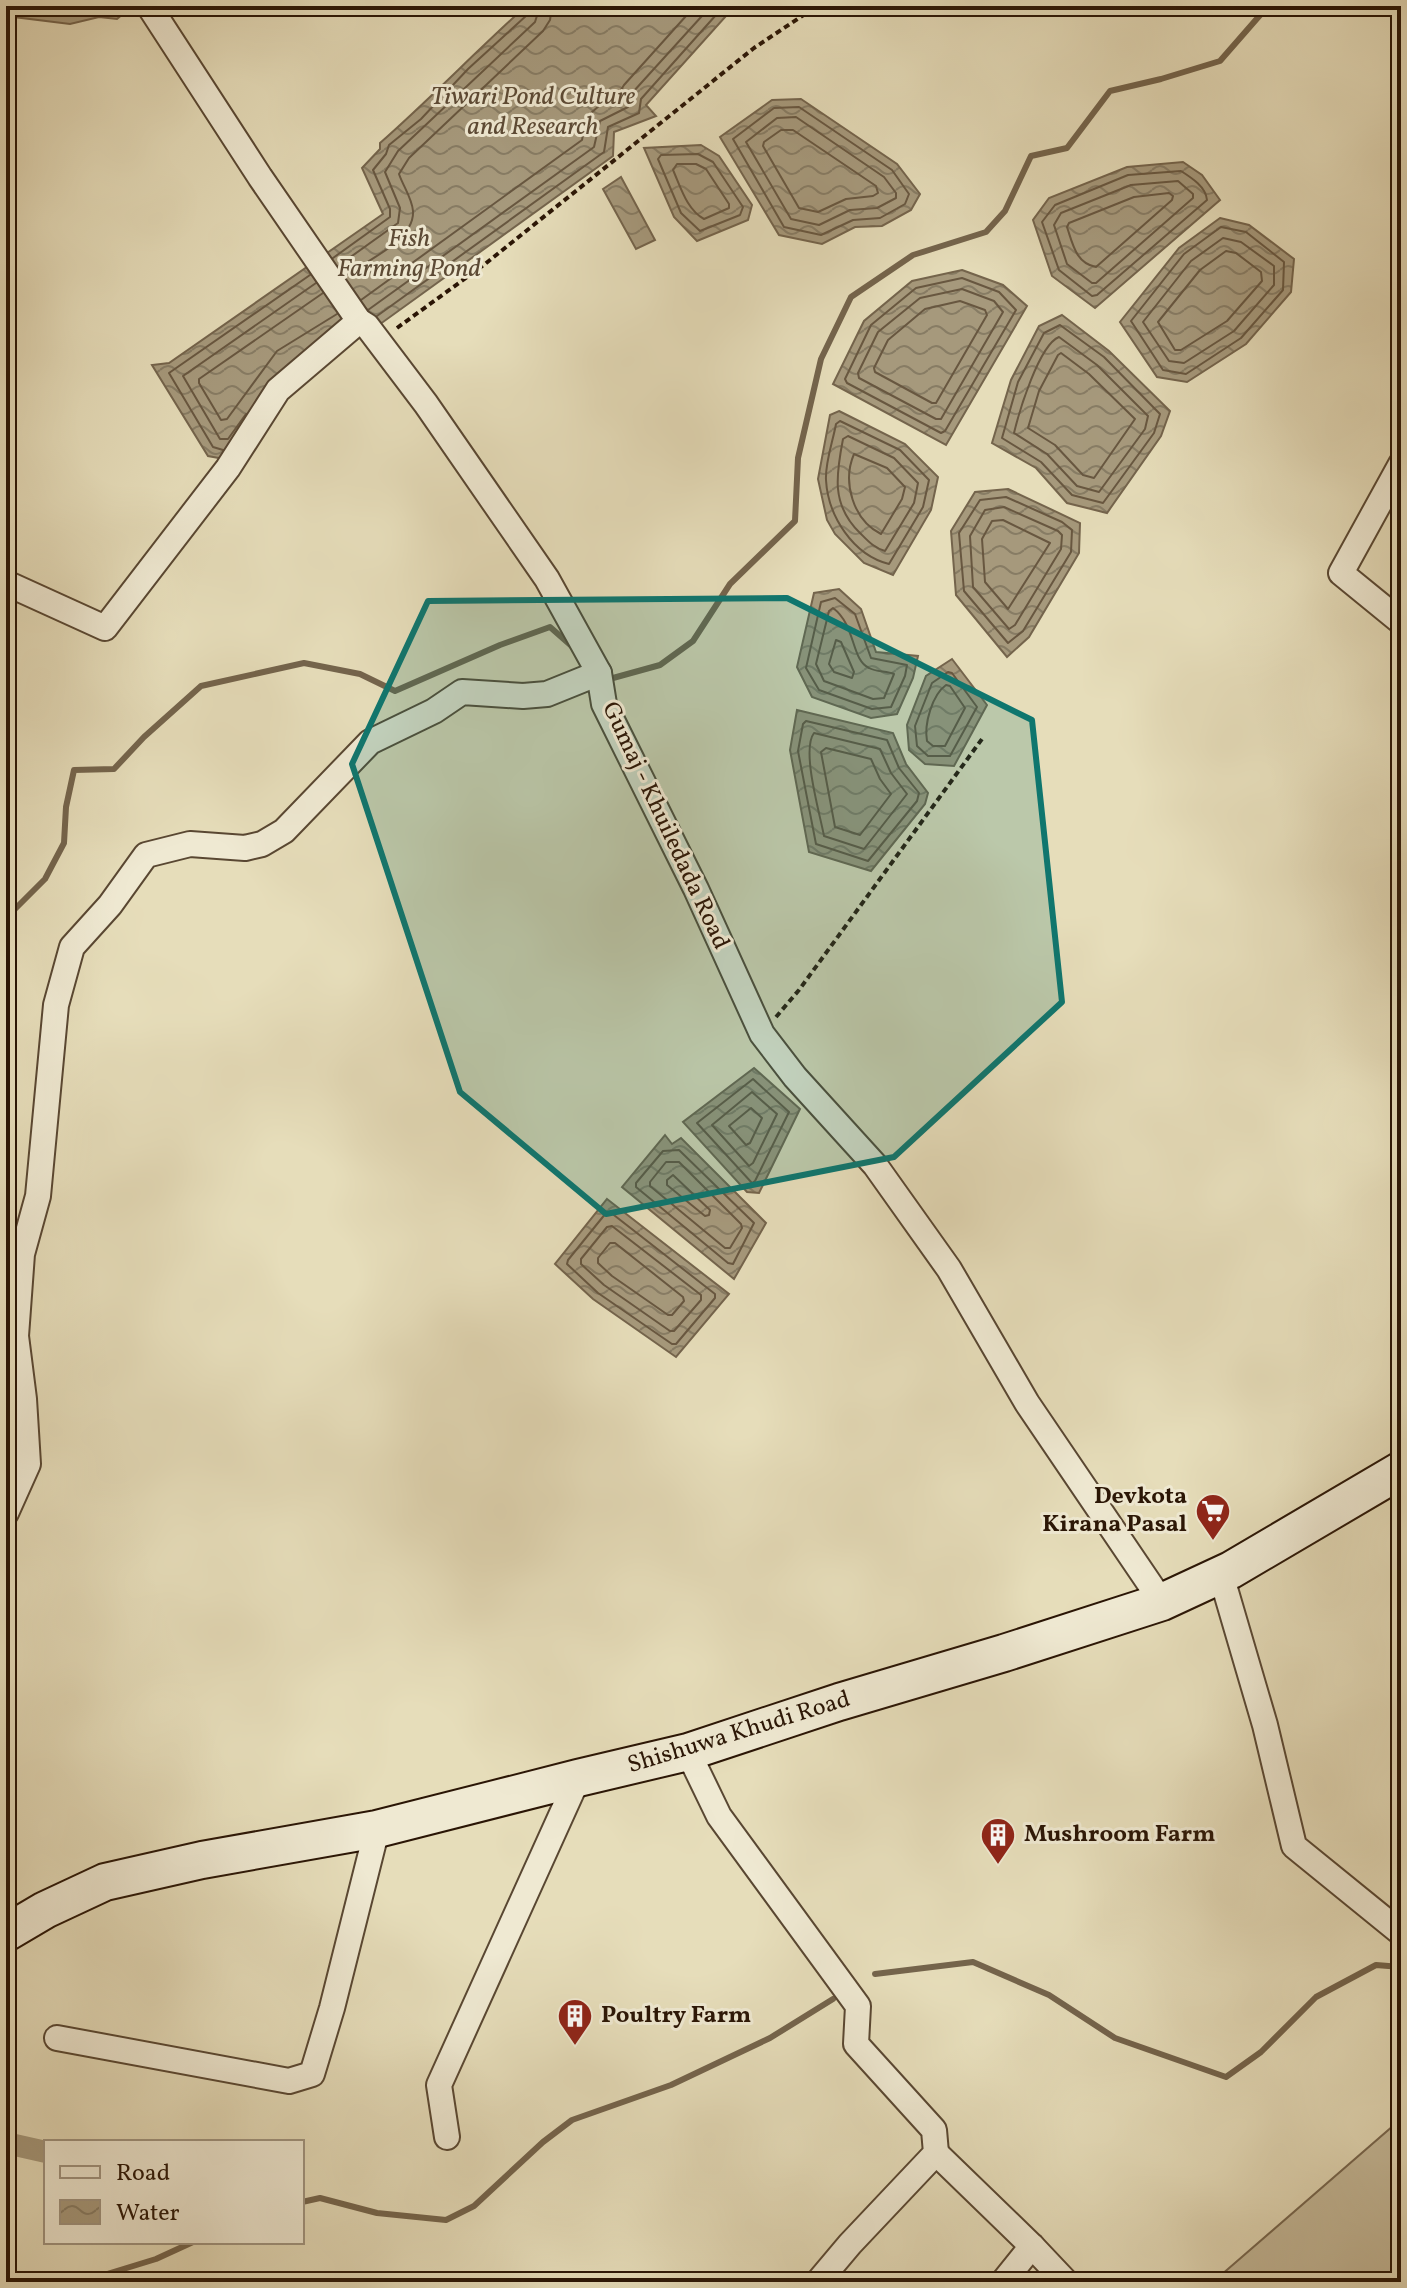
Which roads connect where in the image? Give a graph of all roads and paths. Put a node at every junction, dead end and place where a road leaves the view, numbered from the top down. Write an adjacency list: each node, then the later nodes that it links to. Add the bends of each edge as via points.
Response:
1 (149, 6): 3 (street, Gumaj - Khuiledada Road)
2 (817, 6): 4 (path, via 754,48 485,264)
3 (359, 321): 4 (street, Gumaj - Khuiledada Road); 6 (street, via 278,390 228,468 105,628)
4 (379, 342): 8 (street, Gumaj - Khuiledada Road, via 547,579)
5 (1401, 464): 7 (street, via 1341,573)
6 (6, 583)
7 (1401, 622)
8 (599, 673): 10 (street, Gumaj - Khuiledada Road, via 604,704); 12 (street, via 547,694 462,692 370,742 284,831 262,844 190,844 146,855 72,947 56,1005 38,1196 22,1254 16,1336 28,1464)
9 (982, 739): 10 (path)
10 (762, 1034): 14 (street, Gumaj - Khuiledada Road, via 875,1165 949,1269 1027,1403)
11 (1401, 1470): 13 (main road, Shishuwa Khudi Road)
12 (6, 1513)
13 (1221, 1575): 14 (main road, Shishuwa Khudi Road); 18 (street, via 1294,1846)
14 (1162, 1602): 15 (main road, Shishuwa Khudi Road)
15 (688, 1752): 16 (main road, Shishuwa Khudi Road); 22 (street, via 719,1816 858,2006 856,2044 934,2130)
16 (578, 1778): 17 (main road, Shishuwa Khudi Road); 21 (street, via 439,2085)
17 (377, 1829): 19 (main road, Shishuwa Khudi Road, via 105,1882); 20 (street, via 312,2074 289,2081)
18 (1399, 1929)
19 (6, 1933)
20 (57, 2038)
21 (447, 2137)
22 (936, 2153): 23 (street); 24 (street)
23 (1032, 2246): 25 (street); 26 (street)
24 (818, 2282)
25 (1003, 2282)
26 (1066, 2282)

